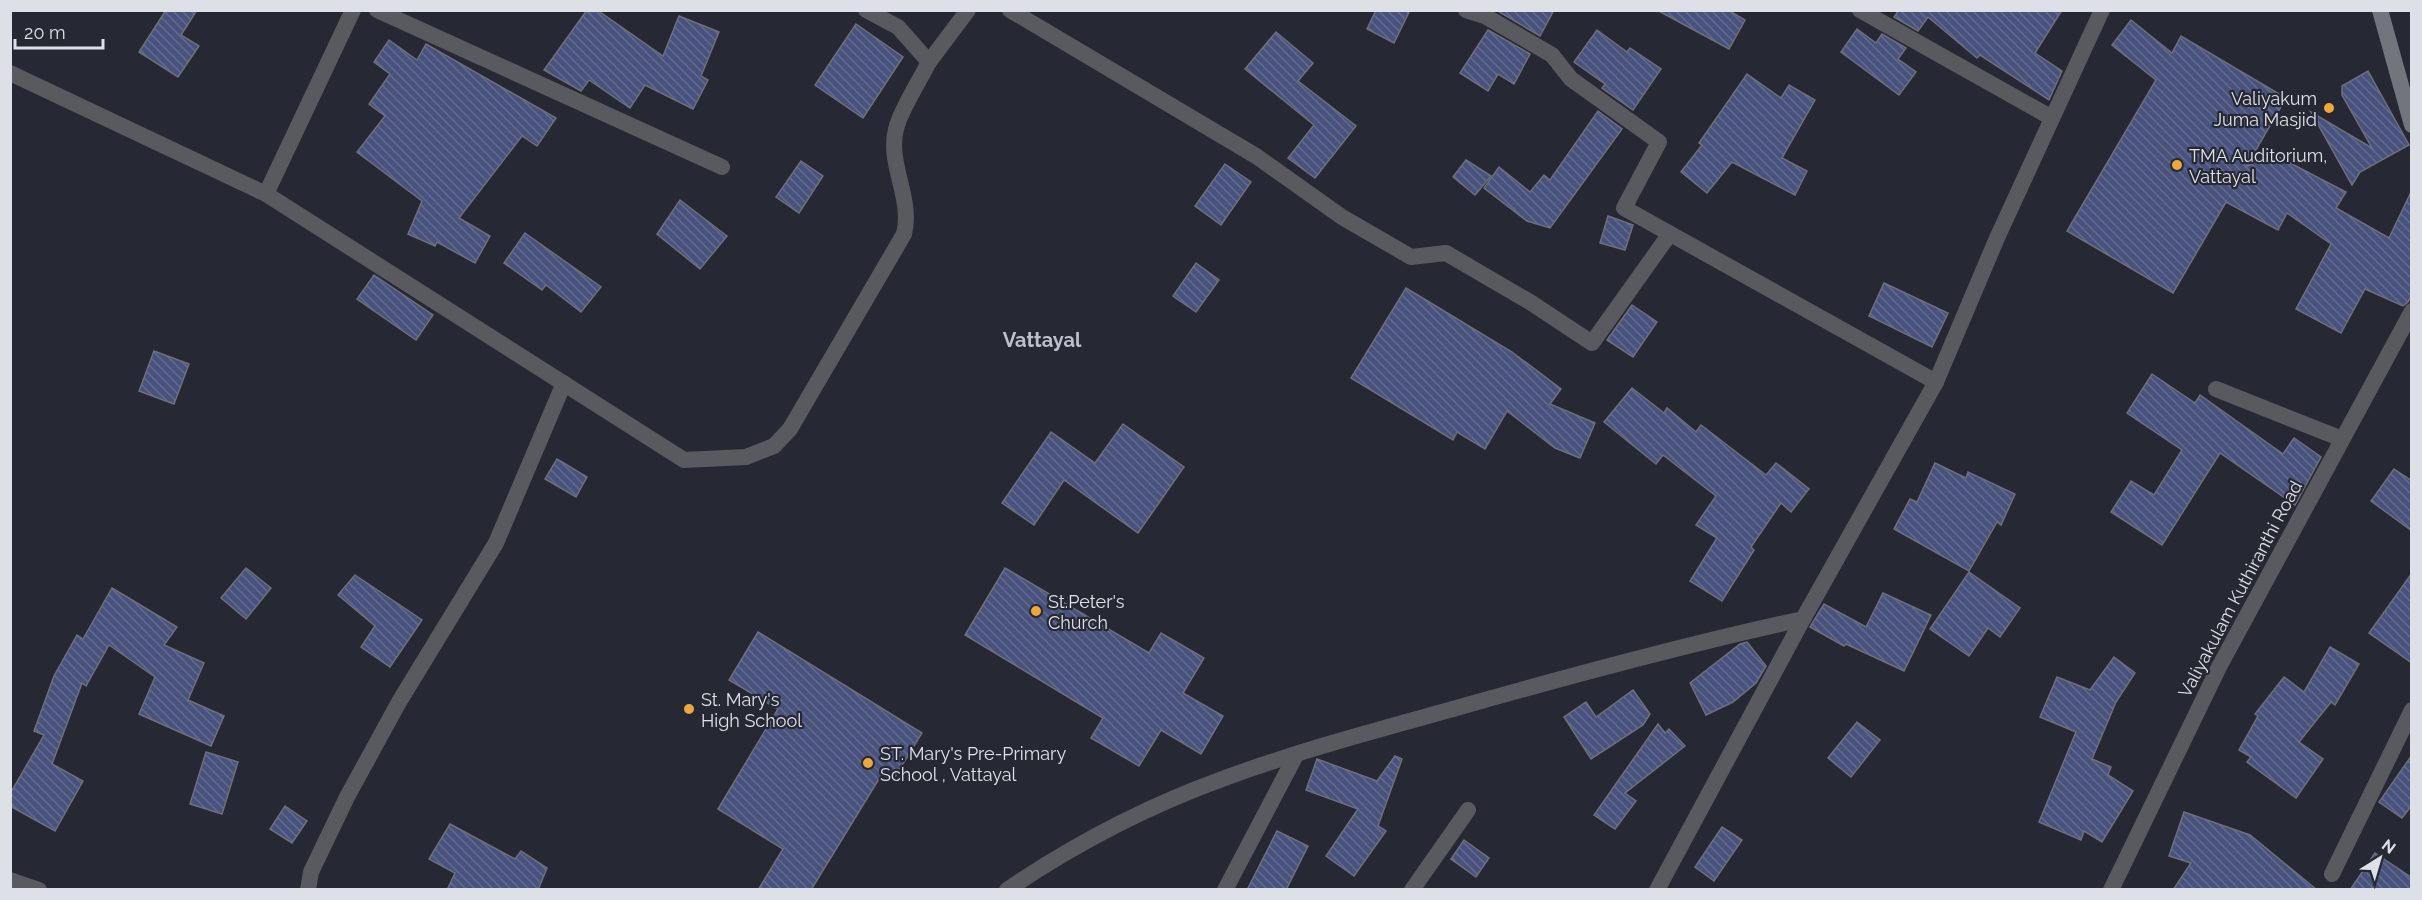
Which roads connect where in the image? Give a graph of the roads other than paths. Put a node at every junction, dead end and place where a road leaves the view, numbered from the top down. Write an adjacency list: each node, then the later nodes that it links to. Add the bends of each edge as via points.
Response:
1 (353, 10): 15 (street)
2 (377, 10): 14 (street)
3 (866, 10): 10 (street, via 898,27)
4 (968, 10): 10 (street)
5 (1010, 10): 16 (street, via 1256,156 1342,216 1411,257 1446,253 1592,343)
6 (1466, 10): 16 (street, via 1485,16 1552,55 1571,79 1659,142 1624,208)
7 (1860, 10): 12 (street)
8 (2102, 10): 12 (street)
9 (2380, 10): 13 (main road)
10 (929, 62): 19 (street, via 896,129 896,158 908,218 904,234 790,429 774,446 746,457 684,460)
11 (10, 73): 15 (street)
12 (2052, 118): 18 (street)
13 (2412, 125)
14 (722, 167)
15 (266, 194): 19 (street)
16 (1669, 235): 18 (street)
17 (2412, 311): 21 (street, Valiyakulam Kuthiranthi Road)
18 (1936, 382): 22 (street)
19 (564, 383): 29 (street, via 496,543 399,702 352,788 311,872)
20 (2216, 389): 21 (street)
21 (2342, 439): 34 (street, Valiyakulam Kuthiranthi Road, via 2219,668)
22 (1803, 619): 24 (street, via 1692,643); 33 (street)
23 (2412, 710): 26 (street)
24 (1296, 755): 30 (street, via 1224,778 1117,826); 31 (street)
25 (1468, 810): 32 (street)
26 (2332, 874)
27 (10, 880): 28 (street)
28 (39, 890)
29 (308, 890)
30 (1007, 890)
31 (1225, 890)
32 (1412, 890)
33 (1657, 890)
34 (2110, 890)

